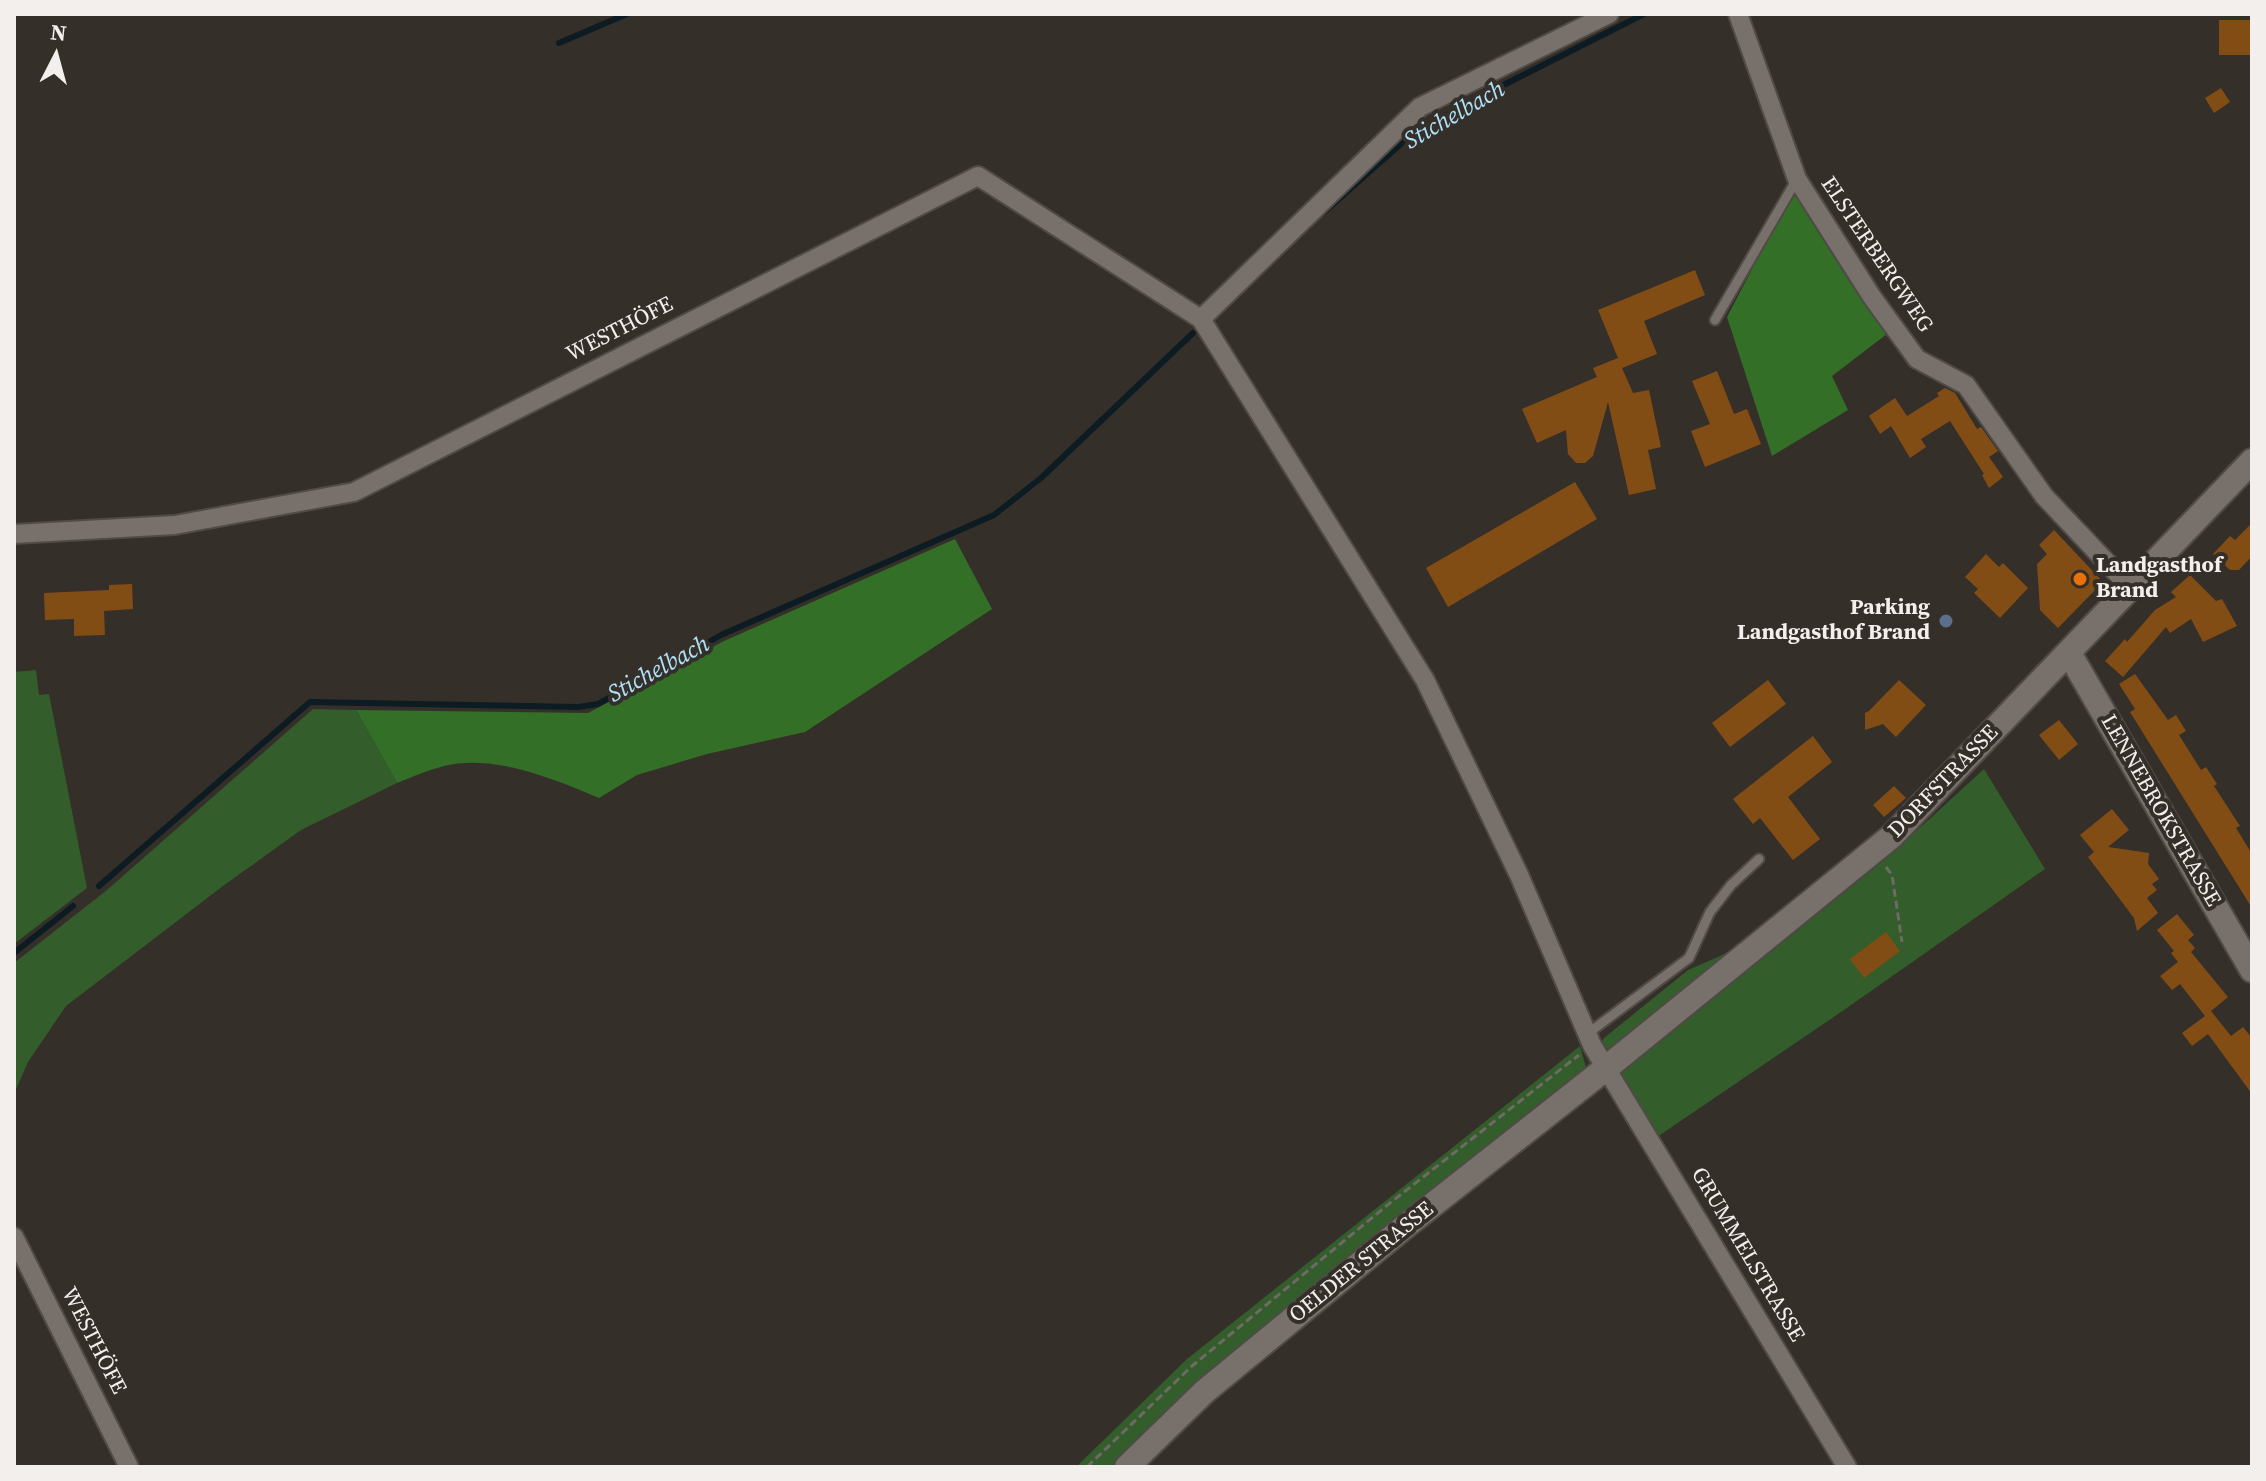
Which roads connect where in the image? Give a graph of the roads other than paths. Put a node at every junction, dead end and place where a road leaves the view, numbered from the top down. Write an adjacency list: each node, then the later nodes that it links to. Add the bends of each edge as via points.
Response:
1 (1609, 14): 4 (street, via 1420,107)
2 (1738, 14): 3 (street, ELSTERBERGWEG)
3 (1797, 179): 5 (lane); 8 (street, ELSTERBERGWEG, via 1917,359 1966,385 2044,496)
4 (1201, 319): 7 (street, WESTHÖFE, via 978,176 354,492 175,525); 12 (street, GRUMMELSTRASSE, via 1425,680)
5 (1715, 320)
6 (2252, 461): 8 (street, DORFSTRASSE)
7 (14, 534)
8 (2131, 588): 9 (street, DORFSTRASSE)
9 (2069, 653): 11 (street, LENNEBROKSTRASSE); 13 (street, DORFSTRASSE, via 1892,836)
10 (1759, 859): 12 (lane, via 1710,912 1689,958)
11 (2252, 970)
12 (1590, 1039): 13 (street, GRUMMELSTRASSE)
13 (1605, 1069): 16 (street, OELDER STRASSE, via 1204,1392); 17 (street, GRUMMELSTRASSE)
14 (14, 1237): 15 (street, WESTHÖFE)
15 (129, 1467)
16 (1127, 1467)
17 (1847, 1467)

